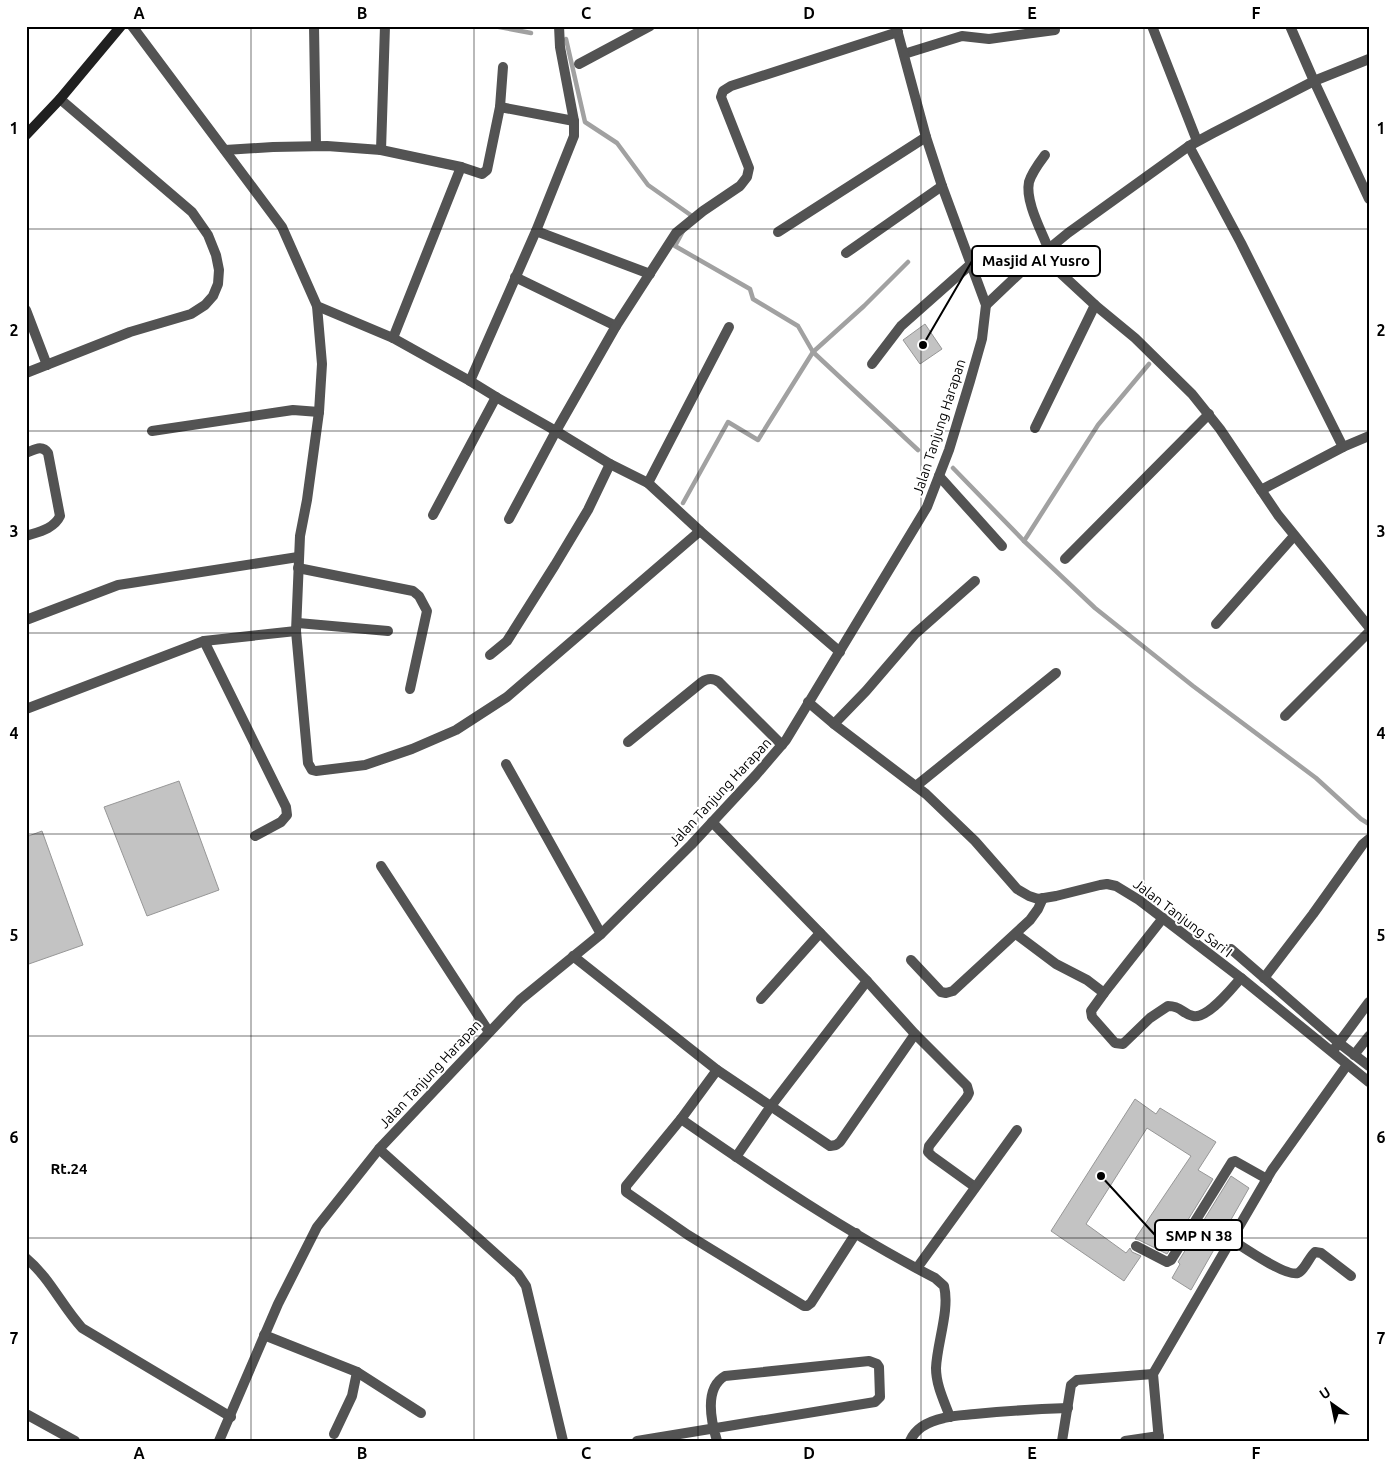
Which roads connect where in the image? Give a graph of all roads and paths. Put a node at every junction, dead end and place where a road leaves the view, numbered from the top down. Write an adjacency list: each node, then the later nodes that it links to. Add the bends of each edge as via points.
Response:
1 (121, 26): 16 (street)
2 (132, 26): 23 (street)
3 (314, 26): 22 (street)
4 (385, 26): 24 (street)
5 (559, 26): 18 (street)
6 (650, 26): 13 (street)
7 (1152, 26): 21 (street)
8 (1290, 26): 15 (street)
9 (897, 29): 11 (street, Jalan Tanjung Harapan); 34 (street, via 723,91 721,98 749,173 740,186 683,226)
10 (1055, 30): 11 (street, via 989,40 962,36)
11 (904, 54): 20 (street, Jalan Tanjung Harapan)
12 (1369, 59): 15 (street)
13 (579, 64)
14 (503, 67): 17 (street)
15 (1314, 80): 21 (street); 28 (street)
16 (60, 99): 19 (street); 44 (street, via 192,212 208,234 219,270 213,296 191,314 130,332)
17 (500, 108): 18 (street); 26 (street, via 487,170 480,174)
18 (574, 121): 29 (street, via 574,136)
19 (26, 136)
20 (926, 137): 27 (street, Jalan Tanjung Harapan); 30 (street)
21 (1193, 144): 31 (street, via 1101,208); 54 (street)
22 (316, 146): 23 (street); 24 (street)
23 (225, 150): 38 (street, via 282,227)
24 (381, 150): 26 (street)
25 (1045, 155): 31 (street, via 1029,180 1028,189)
26 (461, 167): 42 (street)
27 (942, 186): 32 (street); 33 (street, Jalan Tanjung Harapan)
28 (1369, 199)
29 (536, 231): 34 (street); 35 (street)
30 (778, 232)
31 (1045, 252): 36 (street); 37 (street)
32 (846, 253)
33 (971, 264): 37 (street, Jalan Tanjung Harapan); 43 (street, via 901,326)
34 (650, 274): 40 (street)
35 (515, 277): 40 (street); 46 (street)
36 (1095, 304): 49 (street, via 1135,338); 50 (street)
37 (986, 305): 57 (street, Jalan Tanjung Harapan, via 970,381)
38 (317, 306): 42 (street); 48 (street, via 322,364)
39 (26, 310): 44 (street)
40 (616, 326): 52 (street)
41 (728, 327): 58 (street)
42 (393, 338): 46 (street)
43 (872, 364)
44 (47, 365): 45 (street)
45 (26, 373)
46 (470, 381): 47 (street)
47 (496, 397): 52 (street); 60 (street)
48 (319, 412): 51 (street, via 293,410); 66 (street)
49 (1210, 414): 59 (street); 67 (street)
50 (1035, 428)
51 (152, 431)
52 (556, 431): 56 (street); 61 (street)
53 (1369, 436): 54 (street)
54 (1343, 447): 59 (street)
55 (26, 453): 63 (street, via 44,448 48,453 60,516 48,528)
56 (610, 464): 58 (street); 78 (street, via 588,510 550,574 507,641)
57 (939, 476): 65 (street); 77 (street, Jalan Tanjung Harapan, via 922,517)
58 (648, 483): 62 (street)
59 (1261, 490): 64 (street)
60 (433, 515)
61 (509, 519)
62 (700, 531): 72 (street, via 507,697 456,730 365,765 311,769); 77 (street)
63 (26, 536)
64 (1294, 536): 71 (street); 73 (street)
65 (1002, 546)
66 (298, 557): 68 (street); 70 (street, via 118,585)
67 (1065, 559)
68 (298, 568): 72 (street); 80 (street, via 413,591 419,596 427,611)
69 (975, 581): 84 (street, via 915,634)
70 (26, 620)
71 (1216, 624)
72 (297, 627): 74 (street); 76 (street)
73 (1369, 627)
74 (388, 631)
75 (1369, 632): 83 (street)
76 (204, 641): 82 (street); 90 (street, via 286,807 287,815 281,822)
77 (840, 652): 81 (street, Jalan Tanjung Harapan)
78 (490, 655)
79 (1056, 673): 88 (street)
80 (410, 689)
81 (808, 702): 84 (street); 86 (street, Jalan Tanjung Harapan)
82 (26, 709)
83 (1285, 716)
84 (834, 724): 88 (street)
85 (628, 742): 86 (street, via 702,682 715,679)
86 (782, 745): 89 (street, Jalan Tanjung Harapan)
87 (506, 764): 96 (street)
88 (916, 786): 93 (street, via 959,824 1017,889 1034,898)
89 (712, 822): 95 (street); 96 (street, Jalan Tanjung Harapan)
90 (255, 836)
91 (1369, 839): 102 (street)
92 (381, 866): 107 (street)
93 (1043, 898): 94 (street, Jalan Tanjung Sari I, via 1112,884); 97 (street, via 1030,920)
94 (1162, 918): 101 (street, Jalan Tanjung Sari I); 104 (street)
95 (820, 933): 103 (street); 105 (street)
96 (601, 934): 99 (street, Jalan Tanjung Harapan)
97 (1016, 934): 100 (street, via 954,991 946,993 941,992); 104 (street, via 1056,964)
98 (1231, 949): 102 (street)
99 (573, 956): 107 (street, Jalan Tanjung Harapan, via 520,1000); 115 (street)
100 (911, 960)
101 (1241, 978): 104 (street, via 1209,1011 1194,1016 1179,1007 1168,1006 1123,1044 1115,1043 1091,1016); 111 (street, Jalan Tanjung Sari I)
102 (1264, 978): 110 (street)
103 (866, 981): 108 (street); 117 (street)
104 (1104, 993)
105 (761, 999)
106 (1369, 1002): 110 (street)
107 (489, 1032): 120 (street, Jalan Tanjung Harapan)
108 (915, 1034): 117 (street, via 836,1145 830,1146); 123 (street, via 969,1090 928,1152)
109 (1369, 1036): 112 (street)
110 (1339, 1043): 111 (street); 112 (street)
111 (1332, 1052): 113 (street, Jalan Tanjung Sari I)
112 (1354, 1055): 114 (street)
113 (1347, 1065): 116 (street, Jalan Tanjung Sari I); 122 (street)
114 (1369, 1066)
115 (717, 1070): 117 (street); 118 (street)
116 (1369, 1082)
117 (771, 1106): 121 (street)
118 (681, 1119): 121 (street); 124 (street, via 625,1189 688,1235 806,1306 813,1301)
119 (1017, 1130): 123 (street)
120 (379, 1149): 130 (street, Jalan Tanjung Harapan, via 318,1227); 143 (street, via 518,1274 526,1286)
121 (736, 1157): 124 (street)
122 (1267, 1179): 125 (street); 126 (street, via 1232,1162 1171,1260 1167,1262)
123 (975, 1187): 128 (street)
124 (856, 1233): 128 (street)
125 (1232, 1240): 129 (street, via 1273,1266 1289,1272 1300,1272 1315,1252); 132 (street)
126 (1136, 1246)
127 (26, 1258): 136 (street, via 36,1266 82,1328)
128 (917, 1268): 137 (street, via 941,1282 945,1290 936,1368)
129 (1351, 1276)
130 (264, 1335): 131 (street); 136 (street, Jalan Tanjung Harapan)
131 (357, 1372): 135 (street); 139 (street, via 352,1396)
132 (1153, 1374): 133 (street, via 1077,1380 1071,1385); 140 (street)
133 (1068, 1408): 137 (street); 147 (street)
134 (26, 1414): 141 (street)
135 (421, 1414)
136 (231, 1416): 142 (street, Jalan Tanjung Harapan)
137 (950, 1417): 146 (street, via 920,1428)
138 (713, 1428): 138 (street, via 875,1402 880,1397 879,1367 869,1361 725,1376 712,1390); 144 (street); 145 (street)
139 (334, 1434)
140 (1159, 1439): 148 (street)
141 (76, 1441)
142 (219, 1441)
143 (562, 1441)
144 (637, 1441)
145 (717, 1441)
146 (910, 1441)
147 (1062, 1441)
148 (1125, 1441)

